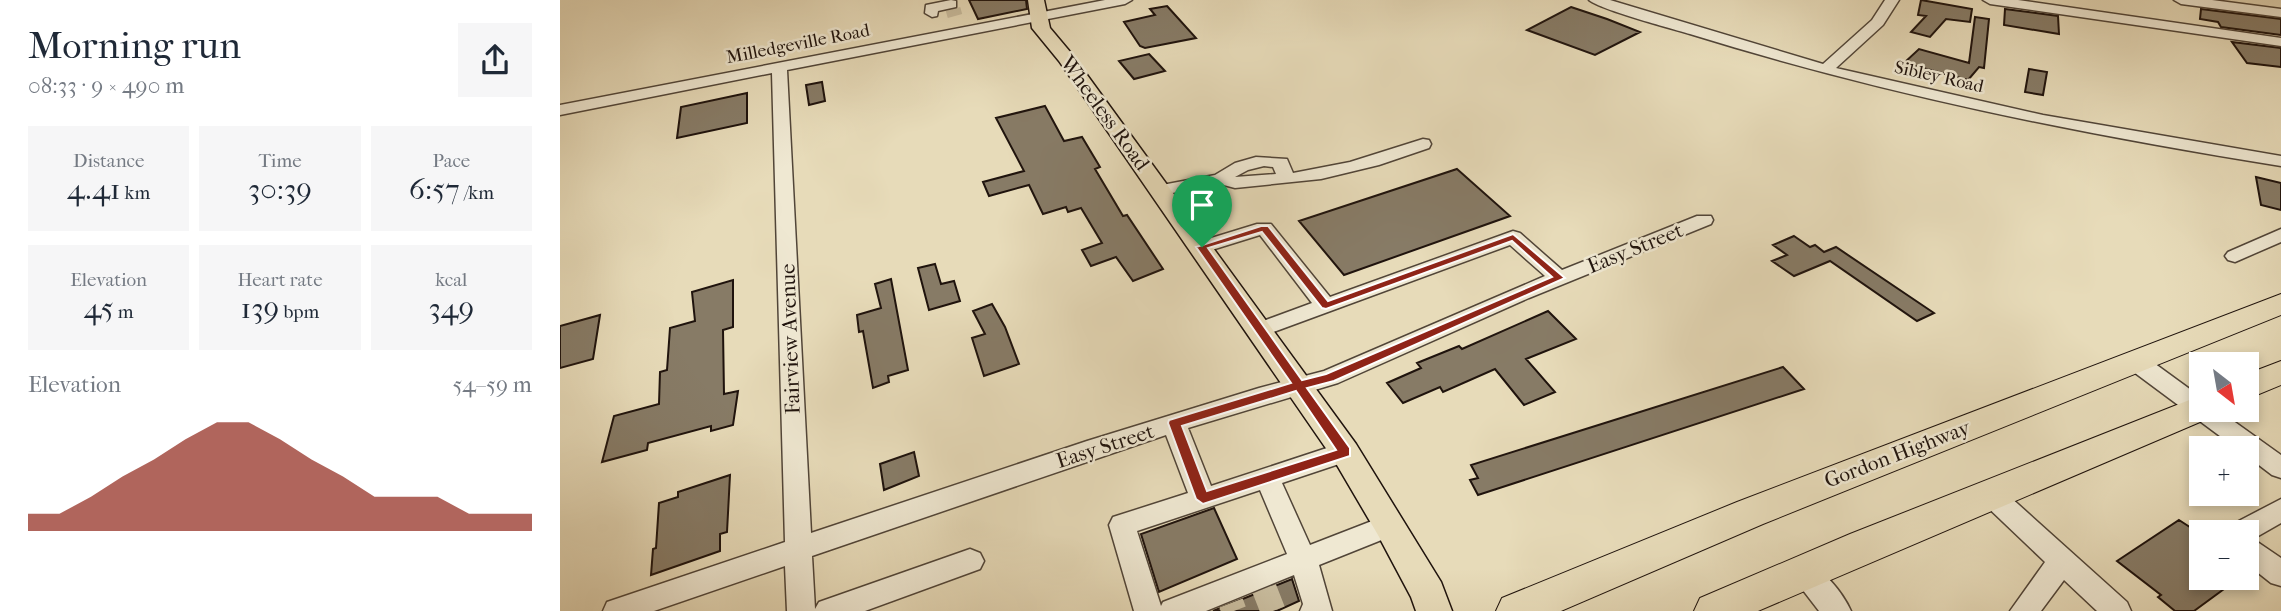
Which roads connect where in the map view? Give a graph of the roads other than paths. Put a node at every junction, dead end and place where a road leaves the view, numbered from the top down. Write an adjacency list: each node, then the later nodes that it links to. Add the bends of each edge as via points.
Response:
1 (1125, 0): 6 (street, Milledgeville Road)
2 (1596, 0): 12 (street, Sibley Road)
3 (1892, 0): 12 (street, via 1878,22)
4 (1990, 0): 10 (street)
5 (2180, 0): 7 (street)
6 (1038, 8): 8 (street, Milledgeville Road); 16 (main road, Wheeless Road, via 1041,28)
7 (2281, 13)
8 (954, 14): 9 (street, via 936,25); 11 (street, Milledgeville Road)
9 (934, 16)
10 (2281, 43)
11 (779, 68): 13 (street, Milledgeville Road); 41 (street, Fairview Avenue)
12 (1825, 70): 15 (street, Sibley Road, via 2020,115)
13 (560, 110)
14 (1423, 144): 16 (street, via 1316,177 1221,180)
15 (2280, 162)
16 (1162, 190): 19 (main road, Wheeless Road)
17 (1704, 220): 21 (street, Easy Street)
18 (2281, 235): 20 (street)
19 (1202, 247): 23 (street, via 1265,228); 24 (main road, Wheeless Road)
20 (2235, 256)
21 (1559, 278): 23 (street, via 1513,237); 28 (street, Easy Street, via 1330,377)
22 (2281, 304): 25 (highway, Gordon Highway)
23 (1326, 306): 24 (street)
24 (1260, 330): 28 (main road, Wheeless Road)
25 (2135, 361): 29 (street); 56 (highway, Gordon Highway, via 1749,513)
26 (2281, 372): 27 (highway)
27 (2259, 382)
28 (1299, 385): 32 (street, Easy Street); 33 (main road, Wheeless Road)
29 (2189, 399)
30 (2189, 412): 36 (highway)
31 (2220, 422): 34 (street)
32 (1174, 423): 37 (street); 41 (street, Easy Street)
33 (1345, 452): 35 (street); 40 (main road, Wheeless Road)
34 (2281, 468)
35 (1267, 478): 37 (street); 43 (street)
36 (1990, 494): 45 (street); 46 (highway)
37 (1203, 499): 53 (street, via 1122,525)
38 (2281, 510): 39 (street)
39 (2259, 522)
40 (1390, 525): 43 (street); 55 (main road, Wheeless Road)
41 (799, 549): 50 (street, Easy Street); 51 (street, Fairview Avenue)
42 (2259, 557): 47 (street)
43 (1303, 559): 48 (street, via 1229,596); 54 (street, via 1319,609)
44 (970, 561): 52 (street)
45 (2063, 561): 58 (street); 59 (street)
46 (1803, 572): 49 (highway); 57 (street)
47 (2281, 573)
48 (1177, 610)
49 (1719, 610)
50 (617, 611)
51 (801, 611)
52 (829, 611)
53 (1148, 611)
54 (1314, 611)
55 (1434, 611)
56 (1516, 611)
57 (1837, 611)
58 (2024, 611)
59 (2117, 611)

